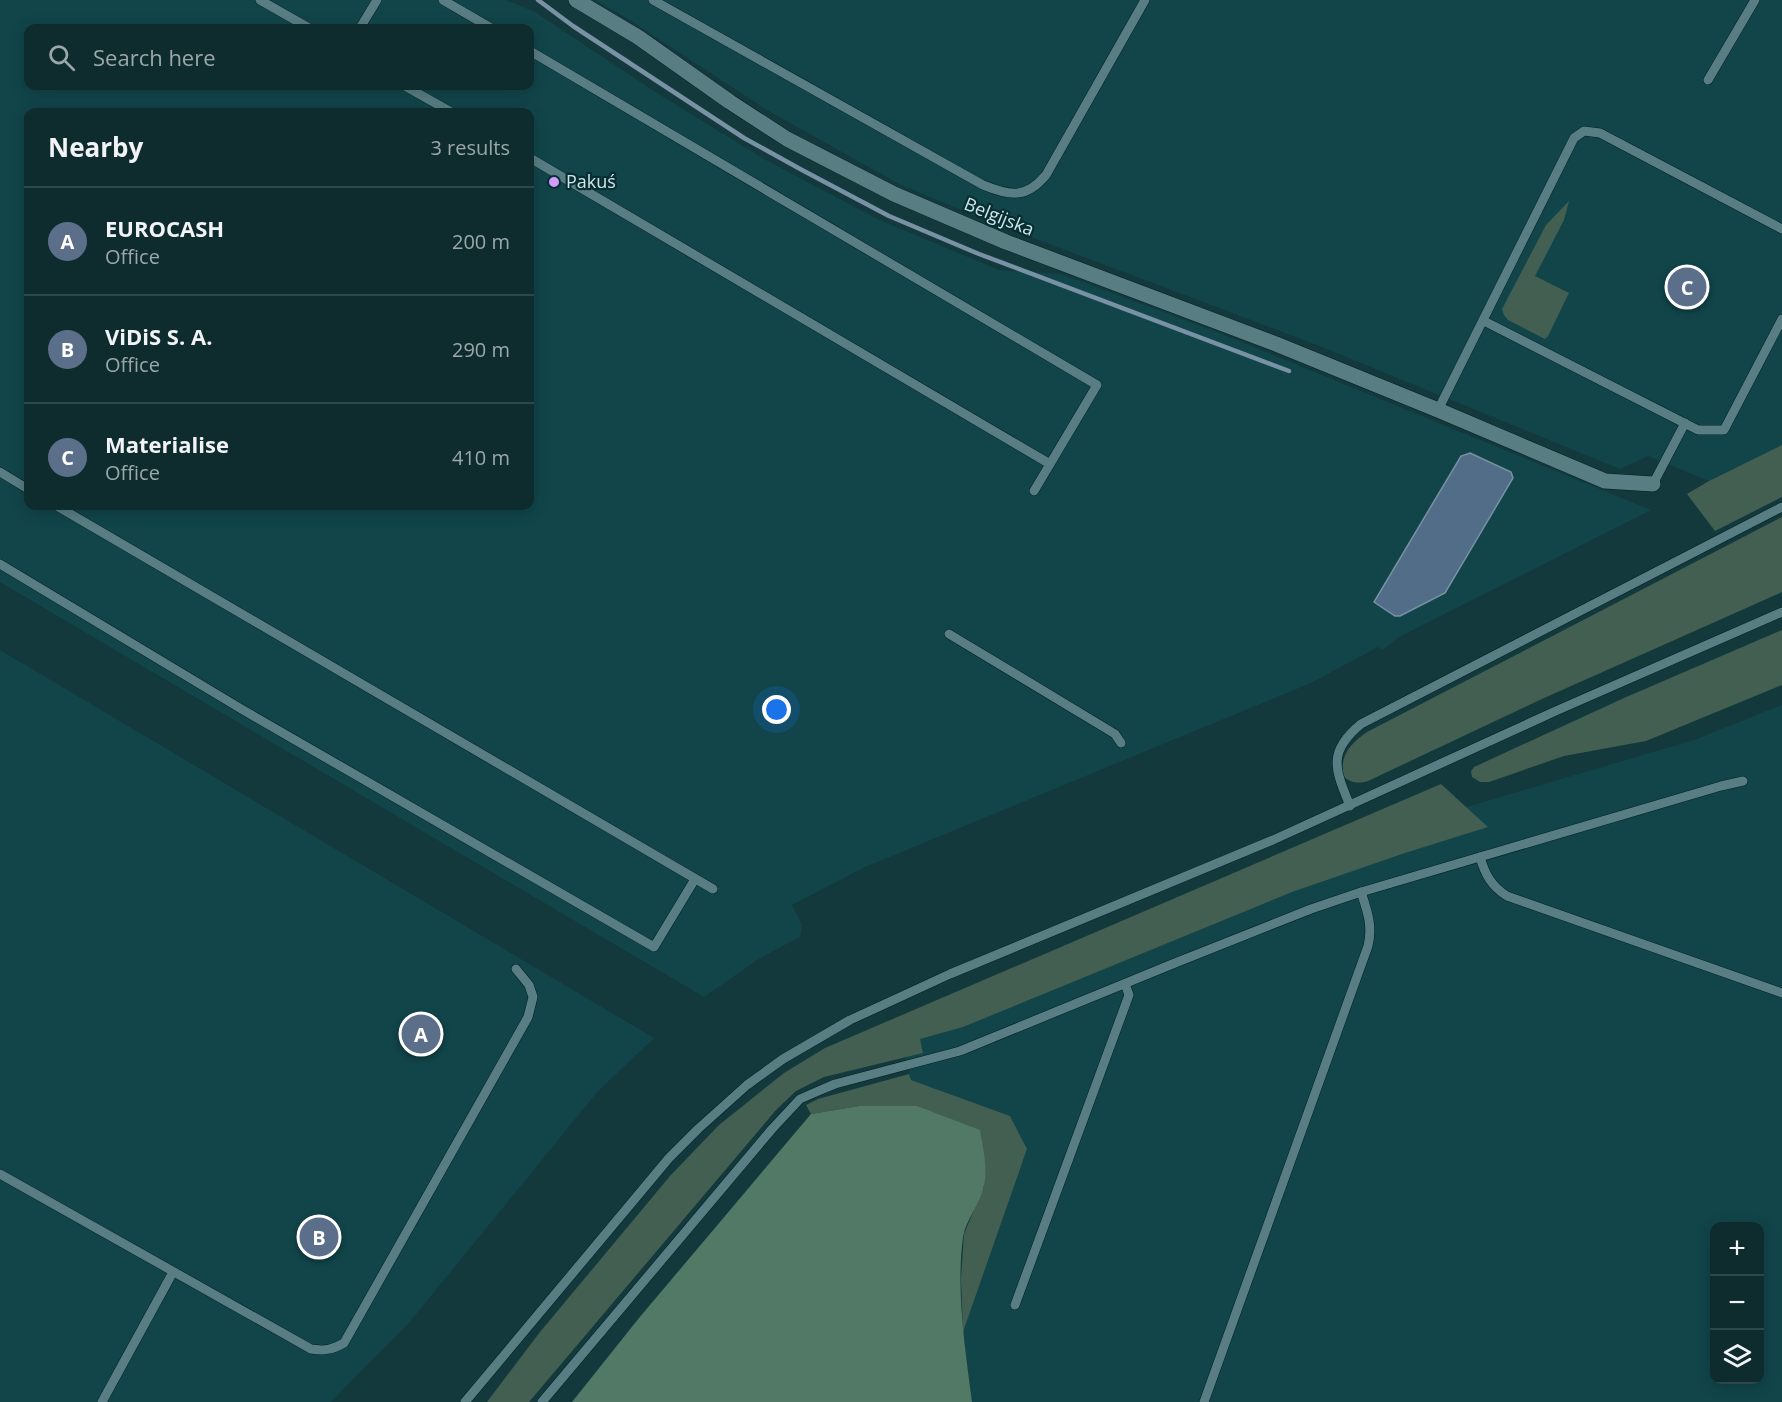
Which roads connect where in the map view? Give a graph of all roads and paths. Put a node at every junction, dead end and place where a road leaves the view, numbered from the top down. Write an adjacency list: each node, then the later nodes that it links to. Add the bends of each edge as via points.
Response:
1 (260, 0): 8 (lane)
2 (377, 0): 9 (lane)
3 (442, 0): 10 (lane)
4 (576, 0): 19 (street, Belgijska, via 638,37 788,139 894,194 1006,242)
5 (653, 0): 6 (lane, via 983,185 1016,194 1037,186 1046,175)
6 (1145, 0)
7 (1755, 0): 12 (lane)
8 (302, 24)
9 (362, 24)
10 (484, 24)
11 (534, 53): 21 (lane, via 1097,385)
12 (1708, 80)
13 (412, 90): 14 (lane)
14 (444, 108)
15 (534, 160): 21 (lane)
16 (1782, 229): 18 (lane, via 1600,133 1584,131 1574,138)
17 (1782, 319): 20 (lane, via 1724,430 1698,430)
18 (1484, 321): 19 (lane); 20 (lane)
19 (1438, 410): 23 (street, Belgijska, via 1605,481)
20 (1685, 423): 23 (lane)
21 (1050, 464): 25 (lane)
22 (0, 472): 24 (lane)
23 (1653, 484)
24 (24, 487)
25 (1034, 491)
26 (1782, 507): 33 (lane, via 1361,724 1349,734 1336,761)
27 (64, 510): 35 (lane)
28 (0, 564): 35 (lane, via 243,710 654,947)
29 (1782, 612): 33 (lane)
30 (949, 634): 31 (lane, via 1114,734)
31 (1121, 743)
32 (1743, 781): 34 (lane)
33 (1350, 806): 45 (lane, via 880,1005 783,1059 726,1102 669,1158)
34 (1480, 857): 37 (lane); 40 (lane, via 1490,882 1507,896)
35 (695, 879): 36 (lane)
36 (713, 889)
37 (1361, 892): 39 (lane); 47 (lane, via 1370,922 1368,946)
38 (516, 969): 42 (lane, via 533,997 528,1017 344,1343 335,1349 311,1348)
39 (1125, 984): 43 (lane, via 1129,995); 46 (lane, via 960,1052 835,1084 800,1099)
40 (1782, 993)
41 (0, 1174): 42 (lane)
42 (173, 1272): 44 (lane)
43 (1015, 1305)
44 (102, 1402)
45 (465, 1402)
46 (542, 1402)
47 (1204, 1402)

